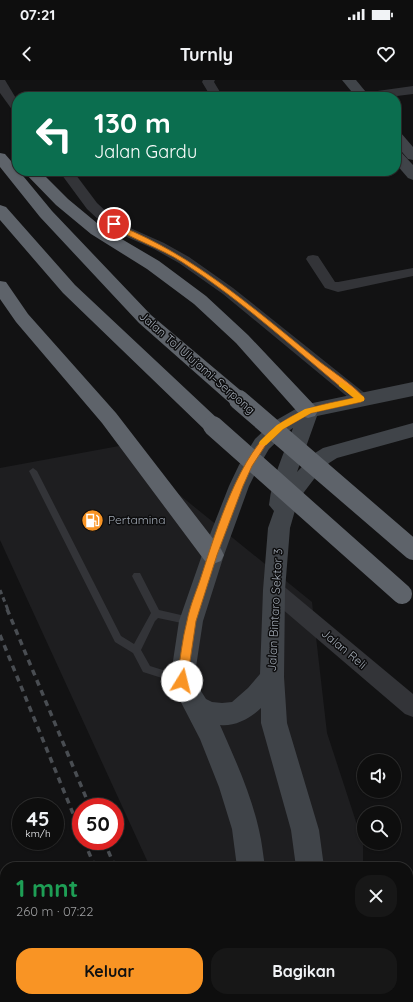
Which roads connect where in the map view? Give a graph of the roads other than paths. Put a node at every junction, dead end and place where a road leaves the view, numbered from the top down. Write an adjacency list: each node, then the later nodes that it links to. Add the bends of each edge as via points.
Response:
1 (209, 80): 6 (street)
2 (334, 80): 7 (main road)
3 (349, 80): 8 (main road)
4 (0, 81): 10 (street)
5 (413, 90): 9 (street)
6 (214, 92)
7 (344, 92)
8 (359, 92)
9 (399, 92)
10 (12, 101)
11 (401, 142): 14 (main road)
12 (0, 148): 13 (highway)
13 (12, 156)
14 (413, 156)
15 (0, 157): 17 (highway, Jalan Tol Ulujami–Serpong, bridge)
16 (401, 161): 18 (main road)
17 (12, 172)
18 (413, 175)
19 (15, 176): 32 (highway, Jalan Tol Ulujami–Serpong, bridge, via 46,214 145,319)
20 (36, 176): 28 (highway, via 97,231 153,265 200,300 242,339)
21 (70, 176): 27 (street, via 92,206 106,219 184,260 228,291)
22 (0, 210): 36 (highway, bridge, via 69,289 213,426)
23 (313, 259): 24 (street, via 330,284 338,287)
24 (413, 272)
25 (0, 286): 33 (highway, via 22,318 109,418)
26 (413, 389): 27 (main road)
27 (361, 399): 28 (main road)
28 (308, 411): 31 (main road, via 280,500); 33 (main road, via 280,427 262,444 238,486)
29 (413, 430): 31 (main road, Jalan Bintaro Sektor 3, via 330,453 322,458 295,488 288,500)
30 (33, 471): 39 (lane, via 118,639)
31 (279, 528): 35 (main road, Jalan Bintaro Sektor 3)
32 (413, 550)
33 (212, 555): 38 (main road)
34 (137, 576): 37 (lane)
35 (274, 590): 40 (main road, Jalan Bintaro Sektor 3); 42 (street, Jalan Reli)
36 (408, 598)
37 (156, 614): 38 (lane); 39 (lane)
38 (192, 621): 41 (main road)
39 (136, 650): 41 (lane, via 147,669)
40 (272, 677): 43 (main road, via 258,696 232,714 220,716); 45 (main road, Jalan Bintaro Sektor 3, via 274,723 305,830)
41 (182, 681): 43 (main road)
42 (413, 707)
43 (199, 708): 44 (main road, via 229,775 244,825)
44 (249, 862)
45 (309, 862)

